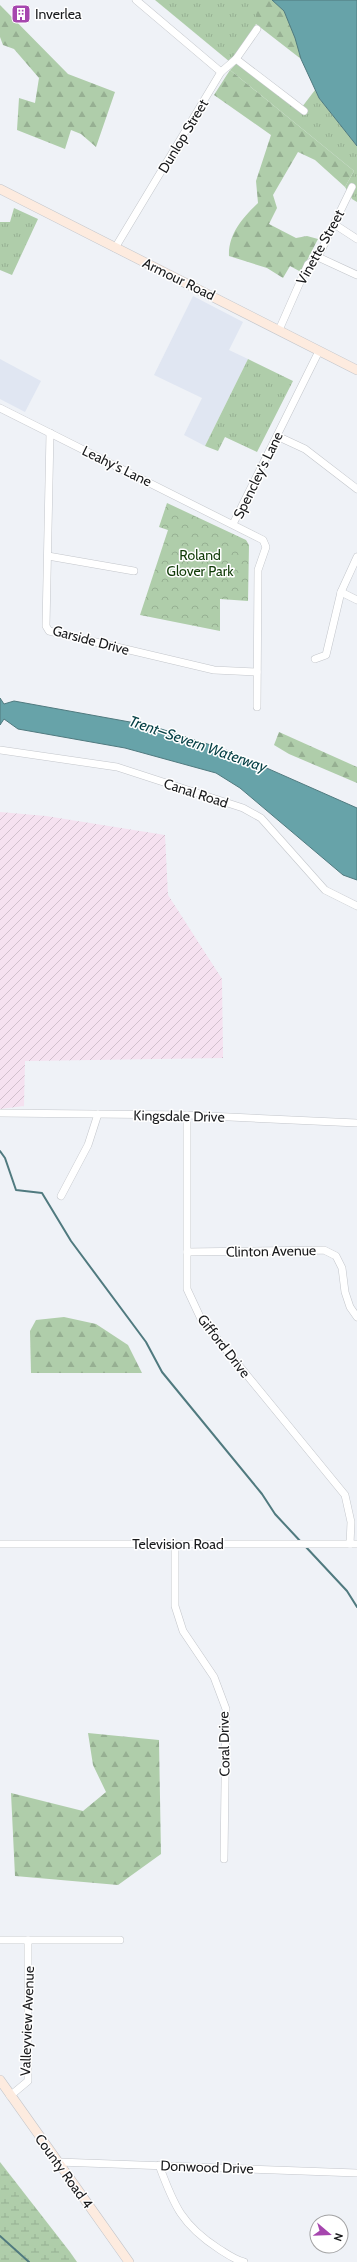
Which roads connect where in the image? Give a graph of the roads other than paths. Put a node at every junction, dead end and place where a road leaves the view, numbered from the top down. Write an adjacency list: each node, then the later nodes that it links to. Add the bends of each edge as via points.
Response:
1 (136, 0): 4 (street)
2 (257, 29): 3 (street, Dunlop Street)
3 (236, 59): 4 (street, Dunlop Street); 5 (street)
4 (221, 72): 10 (street, Dunlop Street)
5 (304, 111)
6 (352, 187): 8 (street, Vinette Street)
7 (0, 189): 10 (main road, Armour Road)
8 (334, 224): 9 (street); 11 (street, Vinette Street)
9 (357, 240)
10 (115, 248): 13 (main road, Armour Road)
11 (318, 257): 12 (street); 13 (street, Vinette Street, via 308,264)
12 (357, 275)
13 (279, 330): 14 (main road, Armour Road)
14 (319, 351): 15 (main road, Armour Road); 18 (street, Spencley's Lane)
15 (357, 370)
16 (0, 408): 17 (street, Leahy's Lane)
17 (50, 433): 20 (street, Leahy's Lane); 21 (street, Garside Drive)
18 (277, 436): 19 (street, via 305,449); 20 (street, Spencley's Lane)
19 (357, 489)
20 (233, 524): 27 (street, Spencley's Lane, via 260,537 266,547 258,570)
21 (48, 556): 23 (street); 27 (street, Garside Drive, via 46,626 49,631 214,670)
22 (357, 557): 24 (street)
23 (134, 571)
24 (341, 592): 25 (street); 26 (street, via 326,655)
25 (357, 600)
26 (315, 659)
27 (257, 672): 28 (street, Spencley's Lane)
28 (257, 707)
29 (0, 750): 30 (street, Canal Road, via 117,767 243,808 261,818 325,890)
30 (357, 906)
31 (0, 1113): 32 (street, Kingsdale Drive)
32 (98, 1114): 33 (street, Kingsdale Drive); 35 (street, via 88,1145)
33 (187, 1115): 34 (street, Kingsdale Drive); 36 (street, Gifford Drive)
34 (357, 1123)
35 (61, 1196)
36 (187, 1252): 37 (street, Clinton Avenue, via 324,1250 336,1256 342,1268 344,1292 350,1308); 40 (street, Gifford Drive, via 187,1289 201,1318 345,1494)
37 (357, 1316)
38 (0, 1544): 39 (street, Television Road)
39 (175, 1544): 40 (street, Television Road); 41 (street, Coral Drive, via 175,1606 184,1631 214,1677 226,1708)
40 (354, 1544)
41 (224, 1859)
42 (0, 1940): 43 (street)
43 (28, 1940): 44 (street); 46 (street, Valleyview Avenue, via 28,2081)
44 (120, 1940)
45 (0, 2080): 46 (main road, County Road 4)
46 (10, 2096): 47 (main road, County Road 4)
47 (58, 2162): 48 (street, Donwood Drive); 50 (main road, County Road 4)
48 (159, 2165): 49 (street, Donwood Drive); 51 (street, via 172,2202 186,2223 210,2243)
49 (357, 2173)
50 (129, 2262)
51 (244, 2262)

